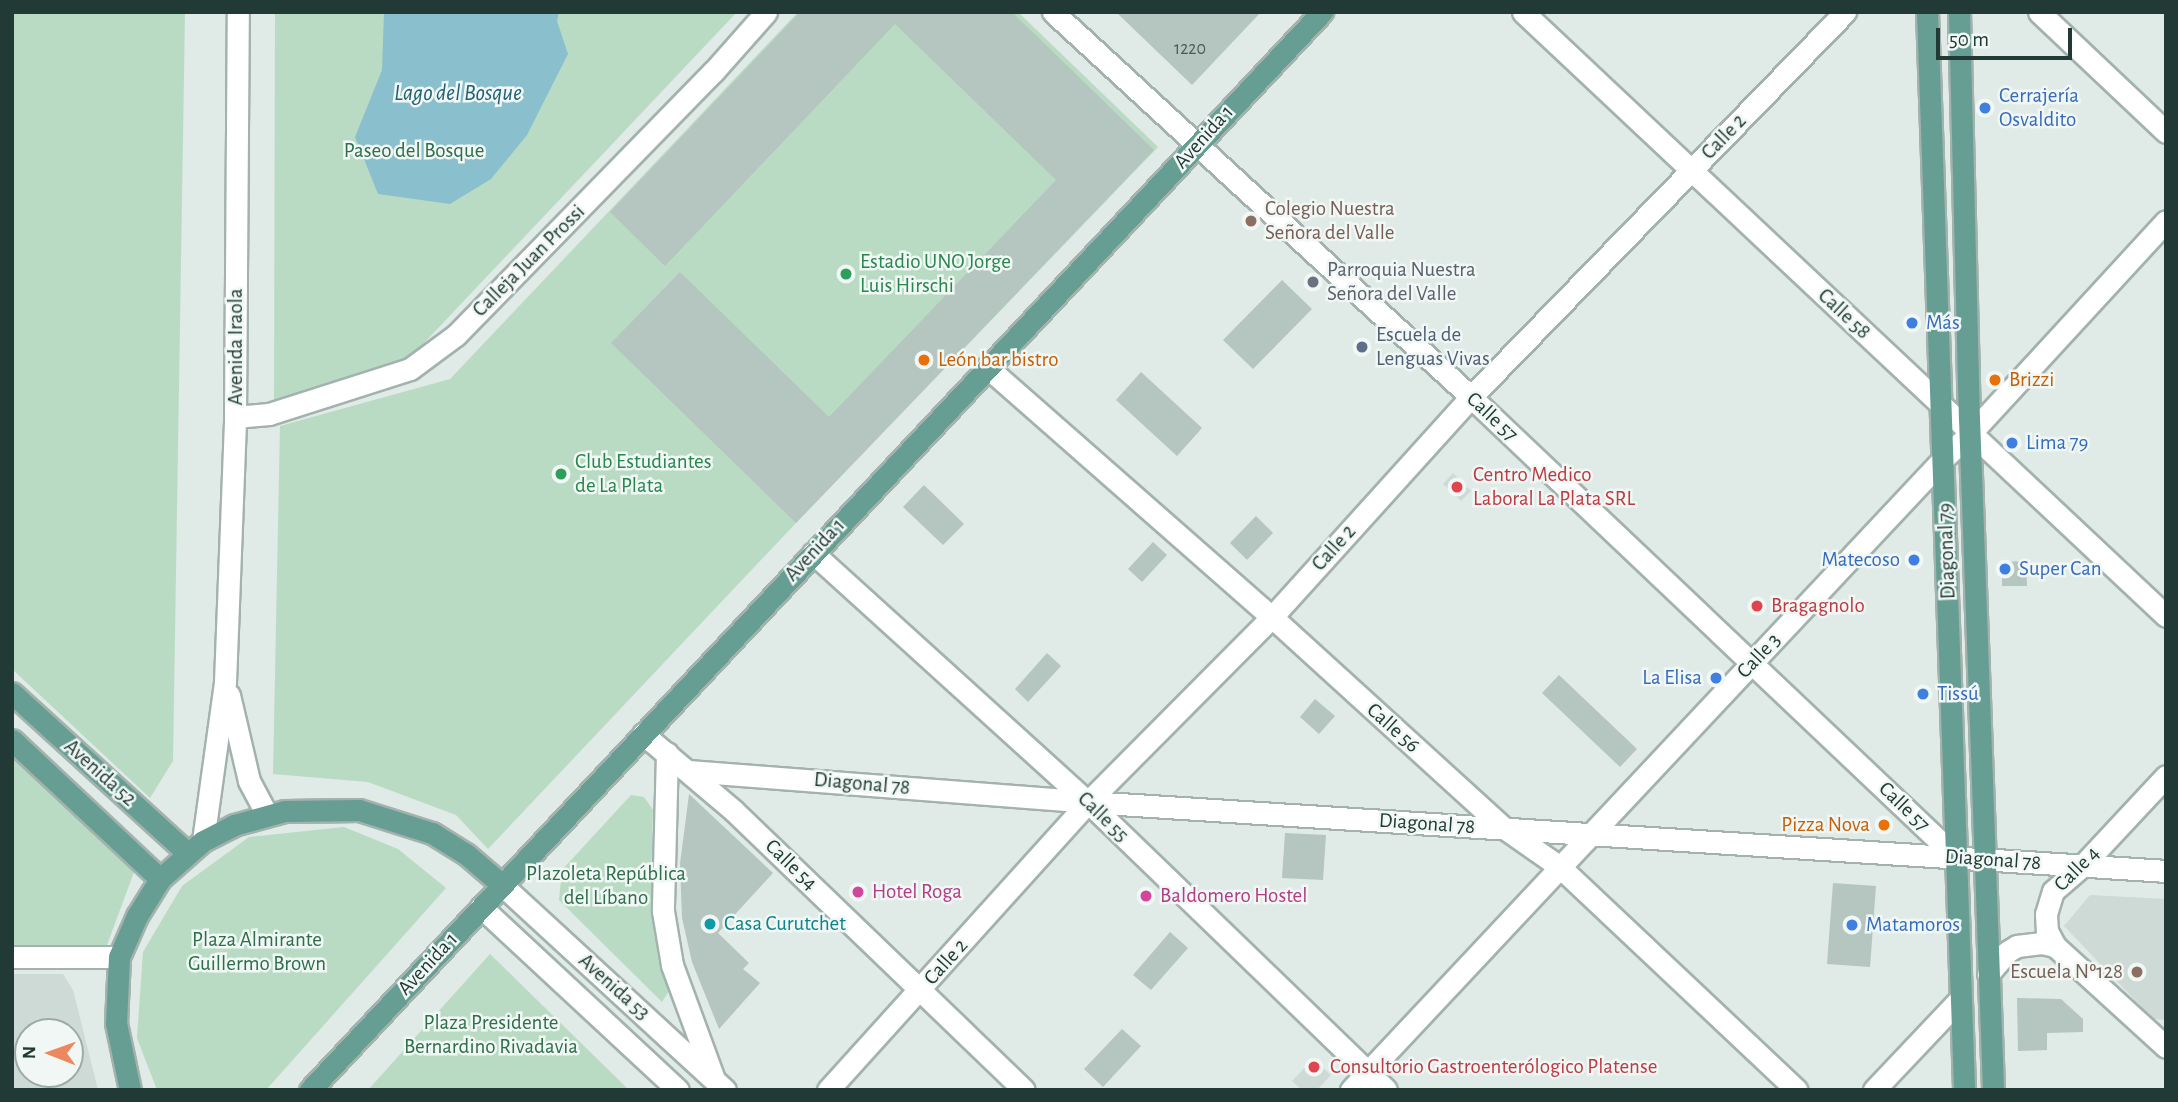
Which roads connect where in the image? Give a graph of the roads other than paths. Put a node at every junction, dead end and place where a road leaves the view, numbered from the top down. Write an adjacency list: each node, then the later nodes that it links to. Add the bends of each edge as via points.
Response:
1 (238, 12): 17 (street, Avenida Iraola)
2 (766, 12): 17 (street, Calleja Juan Prossi, via 456,335 410,369 269,414)
3 (1054, 12): 11 (street, Calle 57)
4 (1322, 12): 11 (main road, Avenida 1)
5 (1523, 12): 12 (street, Calle 58)
6 (1845, 12): 12 (street, Calle 2)
7 (1927, 12): 16 (main road, Diagonal 79)
8 (1959, 12): 18 (main road, Diagonal 79)
9 (2039, 12): 10 (street)
10 (2166, 132)
11 (1197, 146): 14 (main road, Avenida 1); 15 (street, Calle 57)
12 (1692, 170): 15 (street, Calle 2); 16 (street, Calle 58)
13 (2166, 221): 18 (street, Calle 3)
14 (987, 368): 20 (main road, Avenida 1); 22 (street, Calle 56)
15 (1471, 397): 22 (street, Calle 2); 23 (street, Calle 57)
16 (1942, 407): 18 (street, Calle 58); 19 (main road, Diagonal 79)
17 (235, 417): 24 (street, Avenida Iraola)
18 (1970, 434): 19 (street, Calle 3); 21 (street, Calle 58); 37 (main road, Diagonal 79)
19 (1945, 457): 23 (street, Calle 3); 36 (main road, Diagonal 79)
20 (813, 553): 26 (main road, Avenida 1); 31 (street, Calle 55)
21 (2166, 616)
22 (1272, 617): 31 (street, Calle 2); 33 (street, Calle 56)
23 (1754, 662): 34 (street, Calle 3); 36 (street, Calle 57)
24 (225, 682): 32 (street, Avenida Iraola, via 249,781); 35 (street, Avenida Iraola)
25 (12, 693): 35 (main road, Avenida 52)
26 (643, 734): 28 (street, Calle 54); 42 (main road, Avenida 1)
27 (12, 740): 41 (main road, Avenida 52)
28 (667, 753): 29 (street, Calle 54); 52 (street, via 663,911 672,965)
29 (689, 771): 31 (street, Diagonal 78); 48 (street, Calle 54)
30 (2166, 776): 38 (street, Calle 4)
31 (1088, 802): 33 (street, Diagonal 78); 48 (street, Calle 2); 51 (street, Calle 55)
32 (267, 815): 35 (main road, via 234,825); 42 (main road, via 359,810 432,834 466,854)
33 (1504, 828): 34 (street, Diagonal 78); 39 (street, Calle 56)
34 (1592, 834): 36 (street, Diagonal 78); 39 (street, Calle 3)
35 (195, 847): 41 (main road)
36 (1956, 857): 37 (street, Diagonal 78); 49 (main road, Diagonal 79)
37 (1983, 859): 38 (street, Diagonal 78); 47 (main road, Diagonal 79)
38 (2082, 866): 40 (street, Diagonal 78); 44 (street, Calle 4, via 2048,901 2047,931)
39 (1560, 867): 51 (street, Calle 3); 60 (street, Calle 56)
40 (2166, 871)
41 (160, 880): 46 (main road)
42 (502, 885): 43 (main road, Avenida 1); 52 (street, Avenida 53)
43 (481, 907): 54 (main road, Avenida 1); 55 (street, Avenida 53)
44 (2055, 946): 47 (street, via 2017,946); 50 (street)
45 (12, 957): 46 (street)
46 (119, 957): 53 (main road, via 116,1023)
47 (1988, 974): 63 (main road, Diagonal 79)
48 (920, 991): 56 (street, Calle 2); 57 (street, Calle 54)
49 (1960, 999): 61 (street); 62 (main road, Diagonal 79)
50 (2166, 1047)
51 (1367, 1072): 58 (street, Calle 3); 59 (street, Calle 55)
52 (720, 1084)
53 (130, 1090)
54 (310, 1090)
55 (678, 1090)
56 (828, 1090)
57 (1024, 1090)
58 (1351, 1090)
59 (1386, 1090)
60 (1797, 1090)
61 (1874, 1090)
62 (1964, 1090)
63 (1993, 1090)

